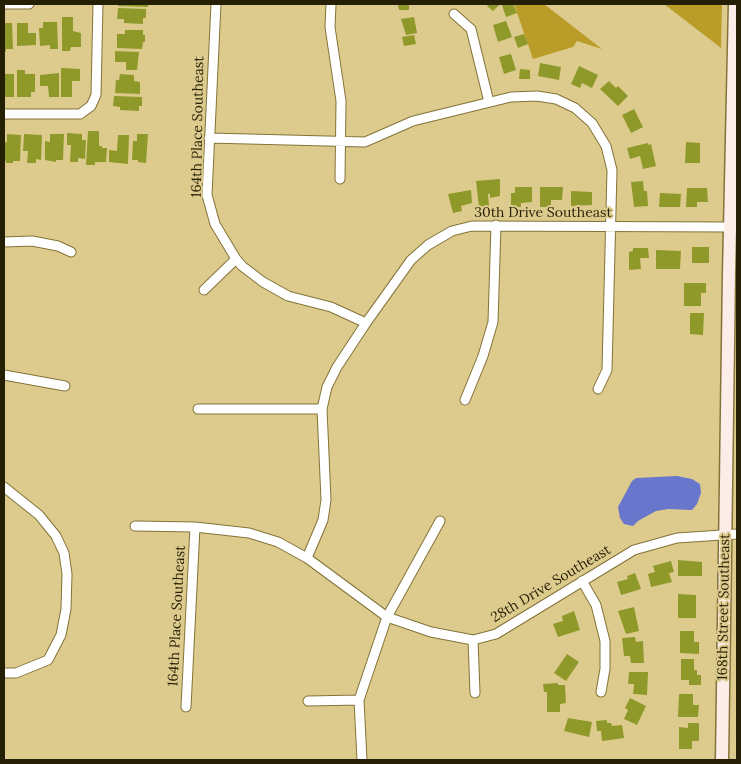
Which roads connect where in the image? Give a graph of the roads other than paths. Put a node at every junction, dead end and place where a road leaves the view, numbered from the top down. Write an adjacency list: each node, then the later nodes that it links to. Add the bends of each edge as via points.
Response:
1 (4, 4): 2 (street)
2 (30, 4)
3 (98, 4): 10 (street, via 96,95 91,106 80,114)
4 (216, 4): 11 (street, 164th Place Southeast)
5 (331, 4): 12 (street, via 330,27 341,101)
6 (735, 4): 8 (street, 168th Street Southeast)
7 (454, 14): 9 (street, via 471,29)
8 (735, 81): 16 (street, 168th Street Southeast)
9 (489, 102): 12 (street, via 414,122 365,142); 15 (street, via 511,97 556,99 575,108 592,122 606,146 612,170)
10 (4, 114)
11 (209, 138): 12 (street); 19 (street, 164th Place Southeast, via 207,196 215,224)
12 (340, 141): 13 (street)
13 (340, 179)
14 (496, 225): 15 (street, 30th Drive Southeast); 21 (street, 30th Drive Southeast, via 452,231 428,245 411,260); 26 (street, via 493,322)
15 (610, 226): 16 (street, 30th Drive Southeast); 24 (street, via 607,370)
16 (730, 227): 25 (street, 168th Street Southeast)
17 (4, 242): 18 (street, via 32,241)
18 (71, 252)
19 (236, 259): 20 (street); 21 (street, via 263,282 288,296 331,307)
20 (204, 290)
21 (366, 323): 28 (street, 30th Drive Southeast, via 337,367 327,387)
22 (4, 375): 23 (street)
23 (66, 386)
24 (598, 389)
25 (732, 392): 33 (street, 168th Street Southeast)
26 (465, 400)
27 (198, 409): 28 (street)
28 (322, 409): 34 (street, 30th Drive Southeast, via 326,500 323,520)
29 (7, 489): 38 (street, via 40,515 56,536 64,553 67,574 61,636 48,660 16,673)
30 (440, 521): 36 (street)
31 (135, 526): 32 (street, 28th Drive Southeast)
32 (195, 527): 34 (street, 28th Drive Southeast, via 249,533 278,542); 43 (street, 164th Place Southeast)
33 (731, 534): 35 (street, 28th Drive Southeast, via 677,538 634,550); 45 (street, 168th Street Southeast)
34 (306, 558): 36 (street, 28th Drive Southeast)
35 (582, 581): 37 (street, 28th Drive Southeast, via 496,634); 39 (street, via 596,605 605,641)
36 (388, 617): 37 (street, 28th Drive Southeast, via 432,632); 41 (street)
37 (473, 640): 40 (street)
38 (4, 674)
39 (601, 692)
40 (475, 693)
41 (359, 700): 42 (street); 44 (street)
42 (308, 701)
43 (186, 707)
44 (362, 760)
45 (722, 760)

